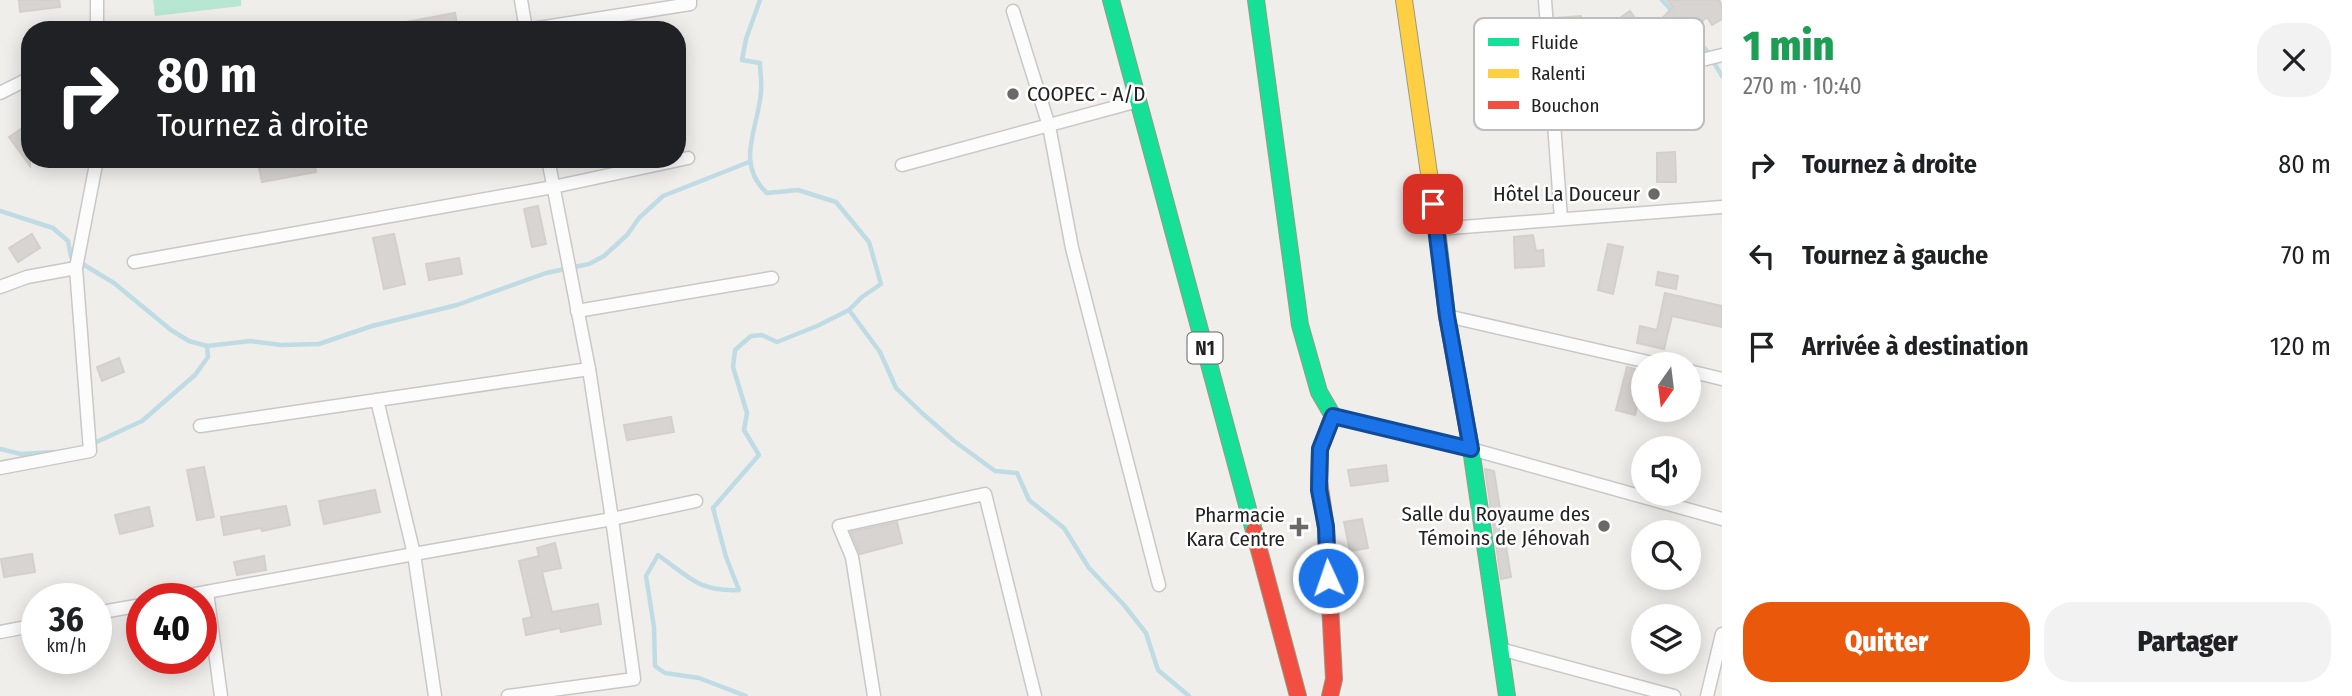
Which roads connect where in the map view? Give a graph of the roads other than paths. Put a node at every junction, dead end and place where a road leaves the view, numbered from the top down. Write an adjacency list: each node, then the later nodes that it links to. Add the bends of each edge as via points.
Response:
1 (97, 0): 10 (street)
2 (520, 0): 11 (street)
3 (690, 0): 12 (street, via 690,5)
4 (1111, 0): 15 (main road, N1)
5 (1256, 0): 37 (main road, via 1300,325 1319,392)
6 (1404, 0): 25 (main road)
7 (1545, 0): 9 (street)
8 (1013, 11): 16 (street)
9 (1546, 18)
10 (97, 21)
11 (524, 21)
12 (585, 21)
13 (21, 82): 14 (street)
14 (0, 93)
15 (1138, 101): 16 (street); 57 (main road, N1)
16 (1049, 126): 18 (street); 45 (street, via 1072,248)
17 (1554, 130): 24 (street)
18 (902, 165)
19 (95, 168): 27 (street)
20 (550, 168): 22 (street)
21 (641, 168): 22 (street)
22 (553, 187): 26 (street); 30 (street)
23 (1722, 207): 24 (street)
24 (1561, 219): 25 (street)
25 (1437, 229): 31 (main road)
26 (134, 262)
27 (76, 268): 29 (street); 40 (street, via 90,451)
28 (772, 278): 30 (street)
29 (0, 287)
30 (577, 311): 33 (street)
31 (1447, 316): 32 (street); 39 (main road)
32 (1631, 358)
33 (589, 369): 36 (street); 42 (street)
34 (1701, 374): 35 (street)
35 (1722, 379)
36 (377, 400): 38 (street); 44 (street)
37 (1333, 416): 39 (street); 58 (main road, via 1320,449 1319,490 1327,541 1334,679)
38 (200, 426)
39 (1471, 449): 43 (street); 50 (main road)
40 (0, 468)
41 (696, 502): 42 (street)
42 (612, 519): 44 (street); 54 (street, via 634,679)
43 (1722, 519)
44 (414, 554): 46 (street); 53 (street)
45 (1159, 585)
46 (217, 590)
47 (21, 628): 48 (street)
48 (0, 632)
49 (1722, 634): 61 (street)
50 (1500, 649): 59 (main road); 60 (street)
51 (217, 666): 52 (street)
52 (221, 696)
53 (435, 696)
54 (508, 696)
55 (874, 696): 56 (street, via 852,557 839,526 985,494)
56 (1035, 696)
57 (1298, 696)
58 (1330, 696)
59 (1507, 696)
60 (1674, 696)
61 (1707, 696)

